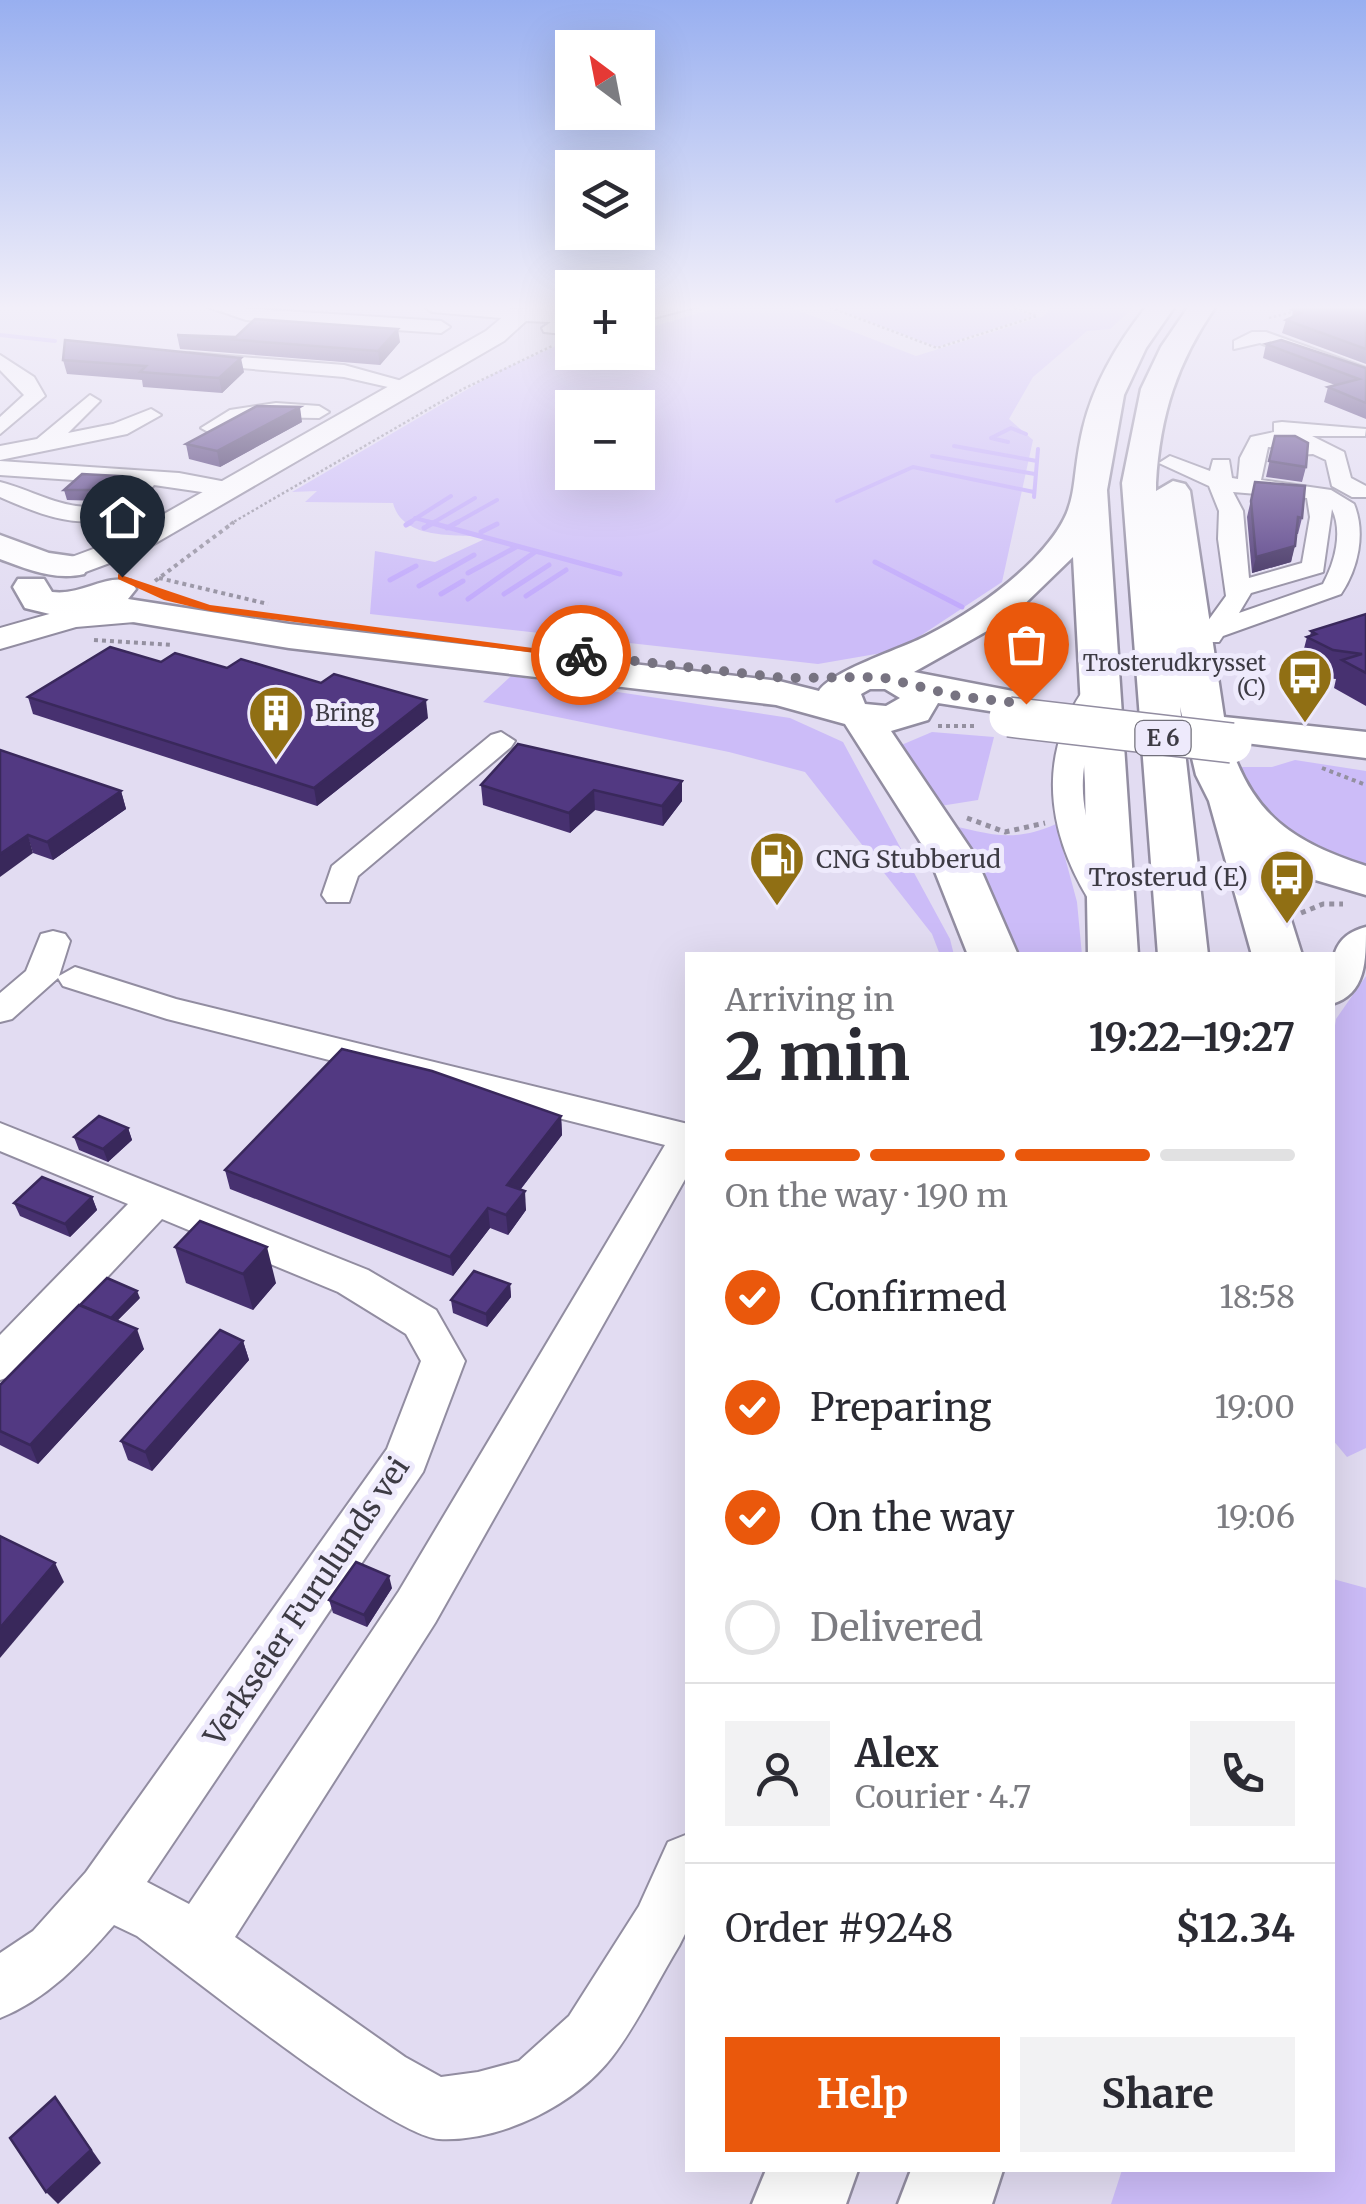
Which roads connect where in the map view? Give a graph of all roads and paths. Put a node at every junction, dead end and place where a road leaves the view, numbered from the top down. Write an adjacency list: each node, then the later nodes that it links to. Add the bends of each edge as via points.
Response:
1 (21, 409): 12 (street)
2 (82, 409): 15 (street)
3 (280, 409): 10 (street); 13 (street, via 242,410)
4 (370, 409): 23 (main road)
5 (393, 409): 31 (main road, via 150,550)
6 (426, 409): 31 (path, via 183,552)
7 (1105, 409): 25 (highway, E 6)
8 (1149, 409): 57 (highway, E 6, via 1142,435 1140,520)
9 (1164, 409): 17 (highway, E 6)
10 (319, 412)
11 (151, 416): 15 (street)
12 (0, 428)
13 (212, 428)
14 (1357, 432): 24 (street, via 1282,428 1336,457)
15 (44, 444): 16 (street)
16 (0, 454)
17 (1170, 464): 19 (street); 39 (highway, E 6)
18 (0, 468): 20 (street)
19 (1221, 472): 21 (street); 32 (street)
20 (148, 478): 22 (street, via 124,505 107,512 45,509); 23 (street)
21 (1248, 486): 24 (street); 24 (street, via 1257,445 1280,438 1304,445)
22 (0, 489)
23 (229, 490): 28 (main road, via 131,544)
24 (1336, 494): 29 (street, via 1322,517); 30 (street, via 1346,509 1349,536)
25 (1092, 505): 40 (highway, via 1053,563); 53 (highway, E 6)
26 (0, 546): 28 (highway, via 43,563)
27 (0, 566): 33 (highway)
28 (75, 566): 31 (highway, via 100,566); 33 (highway, via 40,577)
29 (1312, 569): 30 (street); 32 (street)
30 (1339, 578): 36 (street, via 1332,589)
31 (140, 585): 34 (highway); 35 (path); 38 (main road, via 74,616); 40 (highway, via 289,636 779,694)
32 (1239, 589): 39 (street, via 1236,604)
33 (32, 592): 34 (highway, via 53,604); 38 (main road)
34 (79, 604): 38 (main road)
35 (278, 606)
36 (1272, 612): 37 (street); 39 (street)
37 (1303, 633)
38 (0, 634)
39 (1206, 641): 48 (highway, E 6, via 1214,764)
40 (886, 696): 41 (highway); 41 (path, via 956,724); 56 (highway)
41 (1003, 716): 42 (highway, bridge)
42 (1230, 736): 44 (highway); 45 (highway)
43 (501, 741): 51 (street, via 343,873)
44 (1366, 745)
45 (1366, 760)
46 (1322, 768): 47 (path)
47 (1366, 785)
48 (1231, 800): 52 (highway, E 6, via 1318,866); 54 (highway, E 6)
49 (960, 813): 50 (path, via 1007,833 1029,831)
50 (1052, 816)
51 (338, 895)
52 (1362, 910): 54 (path, via 1323,904 1306,909); 59 (highway)
53 (1113, 933)
54 (1285, 939)
55 (53, 940): 60 (street, via 42,976)
56 (993, 952)
57 (1183, 952)
58 (75, 978): 62 (street, via 167,1008)
59 (1335, 980)
60 (0, 1011)
61 (0, 1136): 64 (street, Verkseier Furulunds vei)
62 (685, 1137)
63 (685, 1143): 68 (street, via 417,1607)
64 (154, 1202): 65 (street); 67 (street, Verkseier Furulunds vei, via 398,1304 421,1322 443,1360 407,1458)
65 (0, 1363)
66 (685, 1869): 68 (street, via 659,1926 590,2037 536,2086 478,2104 437,2108 384,2079)
67 (106, 1892): 68 (street); 69 (street, Verkseier Furulunds vei, via 53,1951)
68 (197, 1942)
69 (0, 1989)
70 (811, 2172): 72 (highway)
71 (955, 2172): 73 (highway)
72 (798, 2204)
73 (945, 2204)

